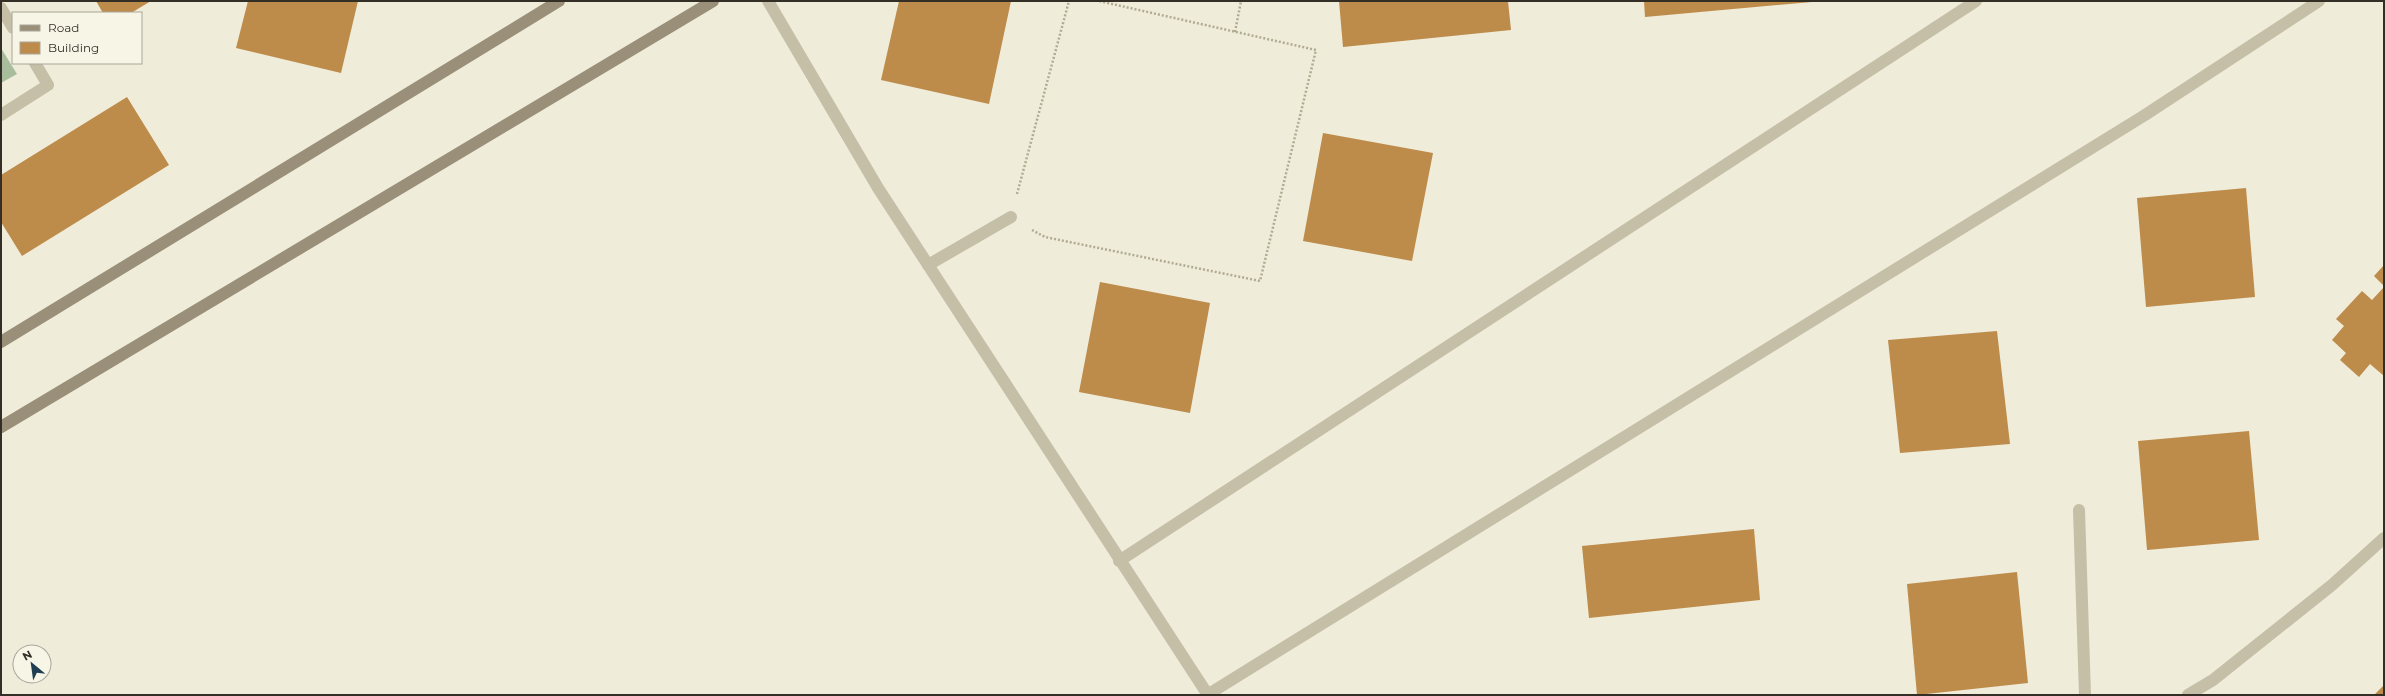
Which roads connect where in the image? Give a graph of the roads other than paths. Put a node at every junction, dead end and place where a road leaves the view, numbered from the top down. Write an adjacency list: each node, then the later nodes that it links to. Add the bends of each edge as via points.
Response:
1 (559, 1): 12 (main road)
2 (713, 1): 13 (main road)
3 (768, 1): 11 (street, via 878,188)
4 (1976, 1): 16 (street)
5 (2319, 1): 17 (street, via 2144,115)
6 (1, 8): 7 (street)
7 (12, 26)
8 (36, 64): 9 (street, via 48,85)
9 (1, 115)
10 (1010, 217): 11 (street)
11 (928, 265): 16 (street)
12 (1, 342)
13 (1, 427)
14 (2079, 510): 18 (street)
15 (2384, 538): 19 (street, via 2332,585 2213,680)
16 (1119, 560): 17 (street)
17 (1207, 695)
18 (2085, 695)
19 (2188, 695)

